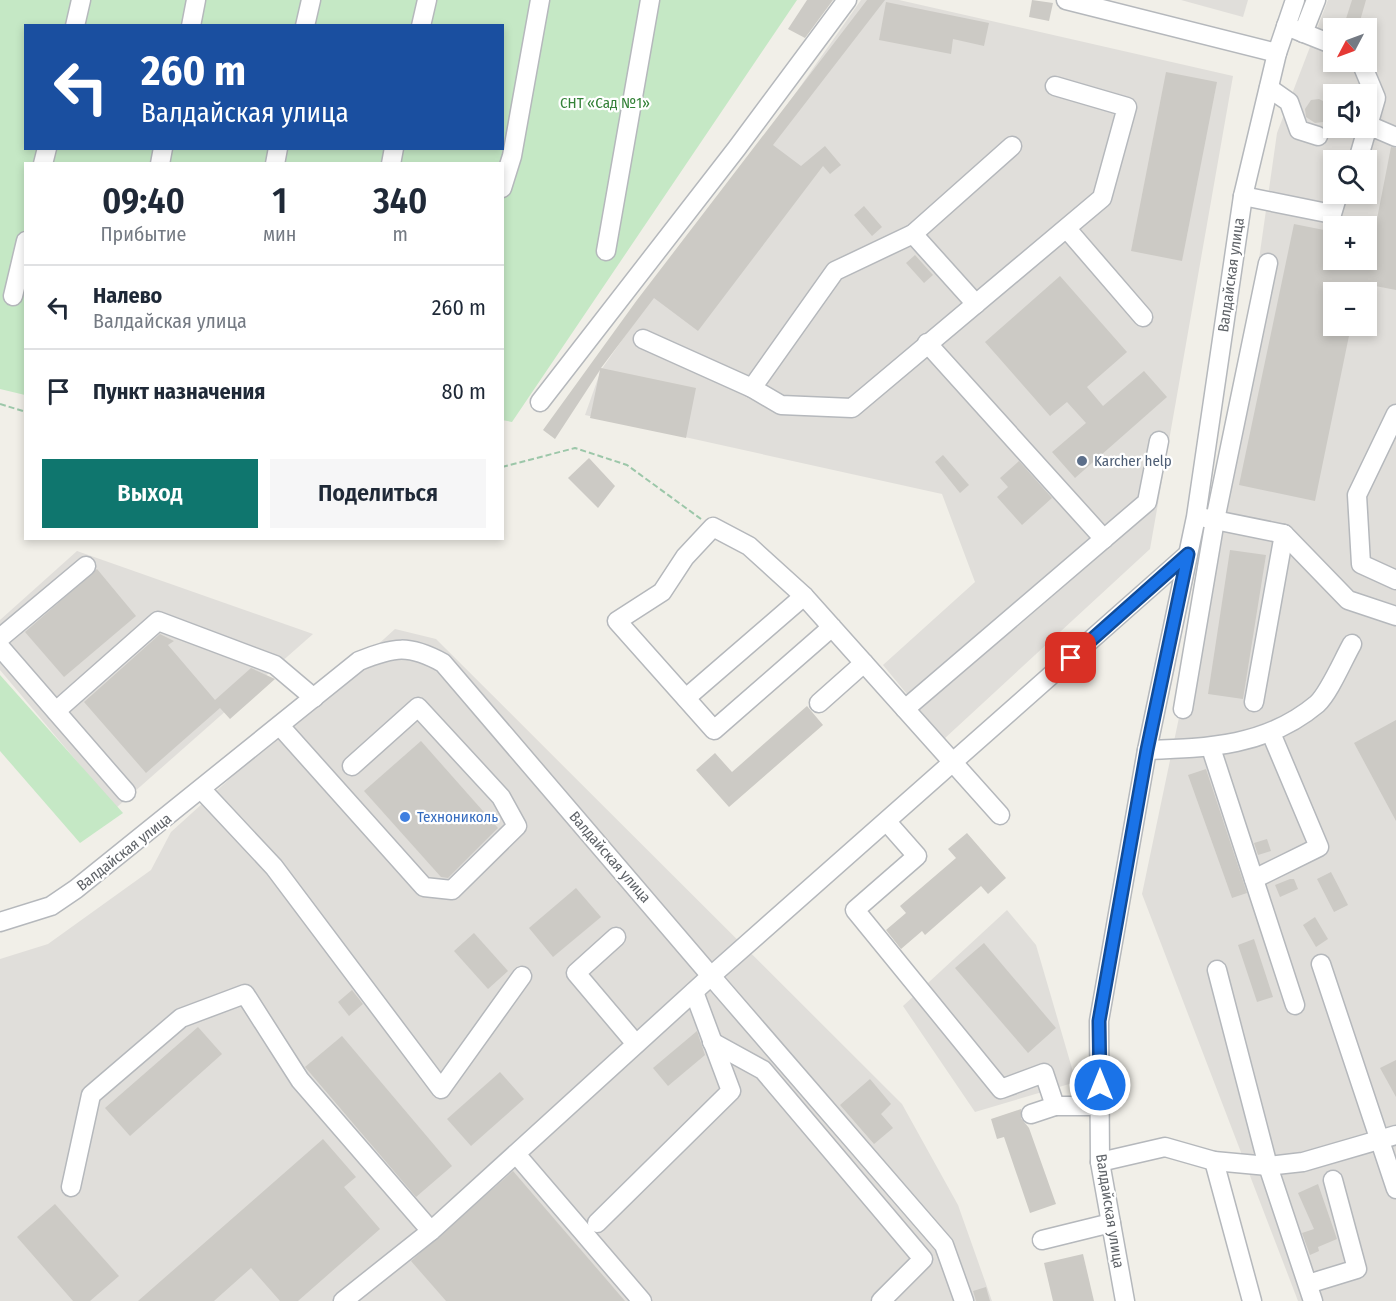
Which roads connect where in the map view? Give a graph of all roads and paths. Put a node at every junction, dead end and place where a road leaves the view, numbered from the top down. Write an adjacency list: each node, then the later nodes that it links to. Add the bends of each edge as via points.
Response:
1 (81, 0): 11 (street)
2 (196, 0): 12 (street)
3 (311, 0): 13 (street)
4 (427, 0): 14 (street)
5 (540, 0): 24 (street)
6 (650, 0): 30 (street)
7 (847, 0): 38 (street)
8 (1066, 0): 17 (street)
9 (1295, 0): 15 (street, Валдайская улица)
10 (1316, 0): 15 (street)
11 (75, 24)
12 (190, 24)
13 (305, 24)
14 (422, 24)
15 (1294, 30): 16 (street); 17 (street, Валдайская улица)
16 (1323, 41)
17 (1277, 53): 19 (street, Валдайская улица)
18 (1055, 86): 27 (street, via 1127,107 1102,198)
19 (1269, 88): 21 (street, via 1289,102 1299,130); 25 (street, Валдайская улица)
20 (1377, 128): 22 (street)
21 (1318, 136)
22 (1396, 137)
23 (1012, 146): 28 (street)
24 (504, 182)
25 (1243, 196): 26 (street, via 1332,214); 44 (street, Валдайская улица)
26 (1335, 204)
27 (1067, 229): 33 (street); 34 (street)
28 (913, 234): 33 (street); 37 (street, via 835,271)
29 (24, 249): 32 (street)
30 (606, 251)
31 (1268, 263): 45 (street)
32 (13, 296)
33 (976, 304): 36 (street)
34 (1143, 317)
35 (643, 339): 37 (street)
36 (927, 343): 37 (street, via 852,408 780,405); 48 (street)
37 (752, 388)
38 (540, 402)
39 (0, 404): 40 (path)
40 (24, 411)
41 (1396, 414): 51 (street, via 1357,495 1361,564)
42 (1159, 441): 48 (street, via 1147,502)
43 (504, 466): 46 (path, via 575,448 627,465)
44 (1196, 517): 45 (street); 49 (street, Валдайская улица)
45 (1215, 520): 47 (street); 64 (street)
46 (713, 527): 52 (street, via 748,546); 60 (street, via 685,557 662,592 617,621)
47 (1284, 534): 53 (street, via 1348,600); 61 (street)
48 (1104, 539): 63 (street)
49 (1188, 554): 69 (street, Валдайская улица); 70 (street)
50 (86, 566): 55 (street)
51 (1396, 580)
52 (804, 597): 54 (street); 60 (street)
53 (1396, 616)
54 (832, 627): 58 (street); 60 (street, via 714,730)
55 (0, 638)
56 (1352, 644): 67 (street, via 1318,703)
57 (0, 647): 65 (street)
58 (864, 663): 62 (street); 63 (street)
59 (314, 698): 65 (street, via 275,665 158,621); 66 (street, Валдайская улица); 82 (street, Валдайская улица, via 359,661 388,650 419,650 443,663)
60 (686, 698)
61 (1254, 702)
62 (819, 703)
63 (905, 709): 70 (street)
64 (1183, 709)
65 (56, 711): 73 (street)
66 (280, 726): 71 (street, via 424,887 452,890 516,826 501,797 418,707); 72 (street, Валдайская улица)
67 (1271, 733): 68 (street); 76 (street, via 1319,847)
68 (1211, 748): 69 (street); 76 (street)
69 (1147, 750): 87 (street, Валдайская улица, via 1099,1021)
70 (953, 762): 74 (street); 75 (street)
71 (352, 766)
72 (202, 790): 77 (street, Валдайская улица, via 51,906); 81 (street, via 274,867 441,1089)
73 (126, 792)
74 (1000, 815)
75 (886, 822): 82 (street); 88 (street, via 917,856 855,910 1001,1089 1044,1073)
76 (1254, 879): 84 (street)
77 (0, 922)
78 (616, 937): 86 (street, via 576,973)
79 (1321, 964): 90 (street)
80 (1217, 970): 94 (street)
81 (522, 976)
82 (711, 976): 83 (street); 106 (street, Валдайская улица, via 944,1245)
83 (694, 992): 85 (street); 86 (street)
84 (1295, 1005)
85 (712, 1042): 98 (street, via 731,1091); 105 (street, via 763,1070 923,1259)
86 (636, 1044): 91 (street)
87 (1100, 1106): 88 (street); 93 (street, Валдайская улица)
88 (1055, 1107): 89 (street)
89 (1031, 1114)
90 (1388, 1138): 94 (street, via 1302,1162); 97 (street)
91 (516, 1154): 100 (street); 104 (street)
92 (1214, 1161): 93 (street, via 1165,1147); 94 (street); 108 (street)
93 (1100, 1162): 99 (street, Валдайская улица)
94 (1268, 1166): 102 (street)
95 (1333, 1180): 102 (street, via 1357,1269)
96 (71, 1187): 100 (street, via 91,1095 181,1018 245,994 300,1080)
97 (1396, 1189)
98 (597, 1223)
99 (1112, 1223): 101 (street); 107 (street, Валдайская улица)
100 (431, 1231): 103 (street)
101 (1042, 1240)
102 (1310, 1292)
103 (343, 1301)
104 (642, 1301)
105 (881, 1301)
106 (964, 1301)
107 (1125, 1301)
108 (1251, 1301)

